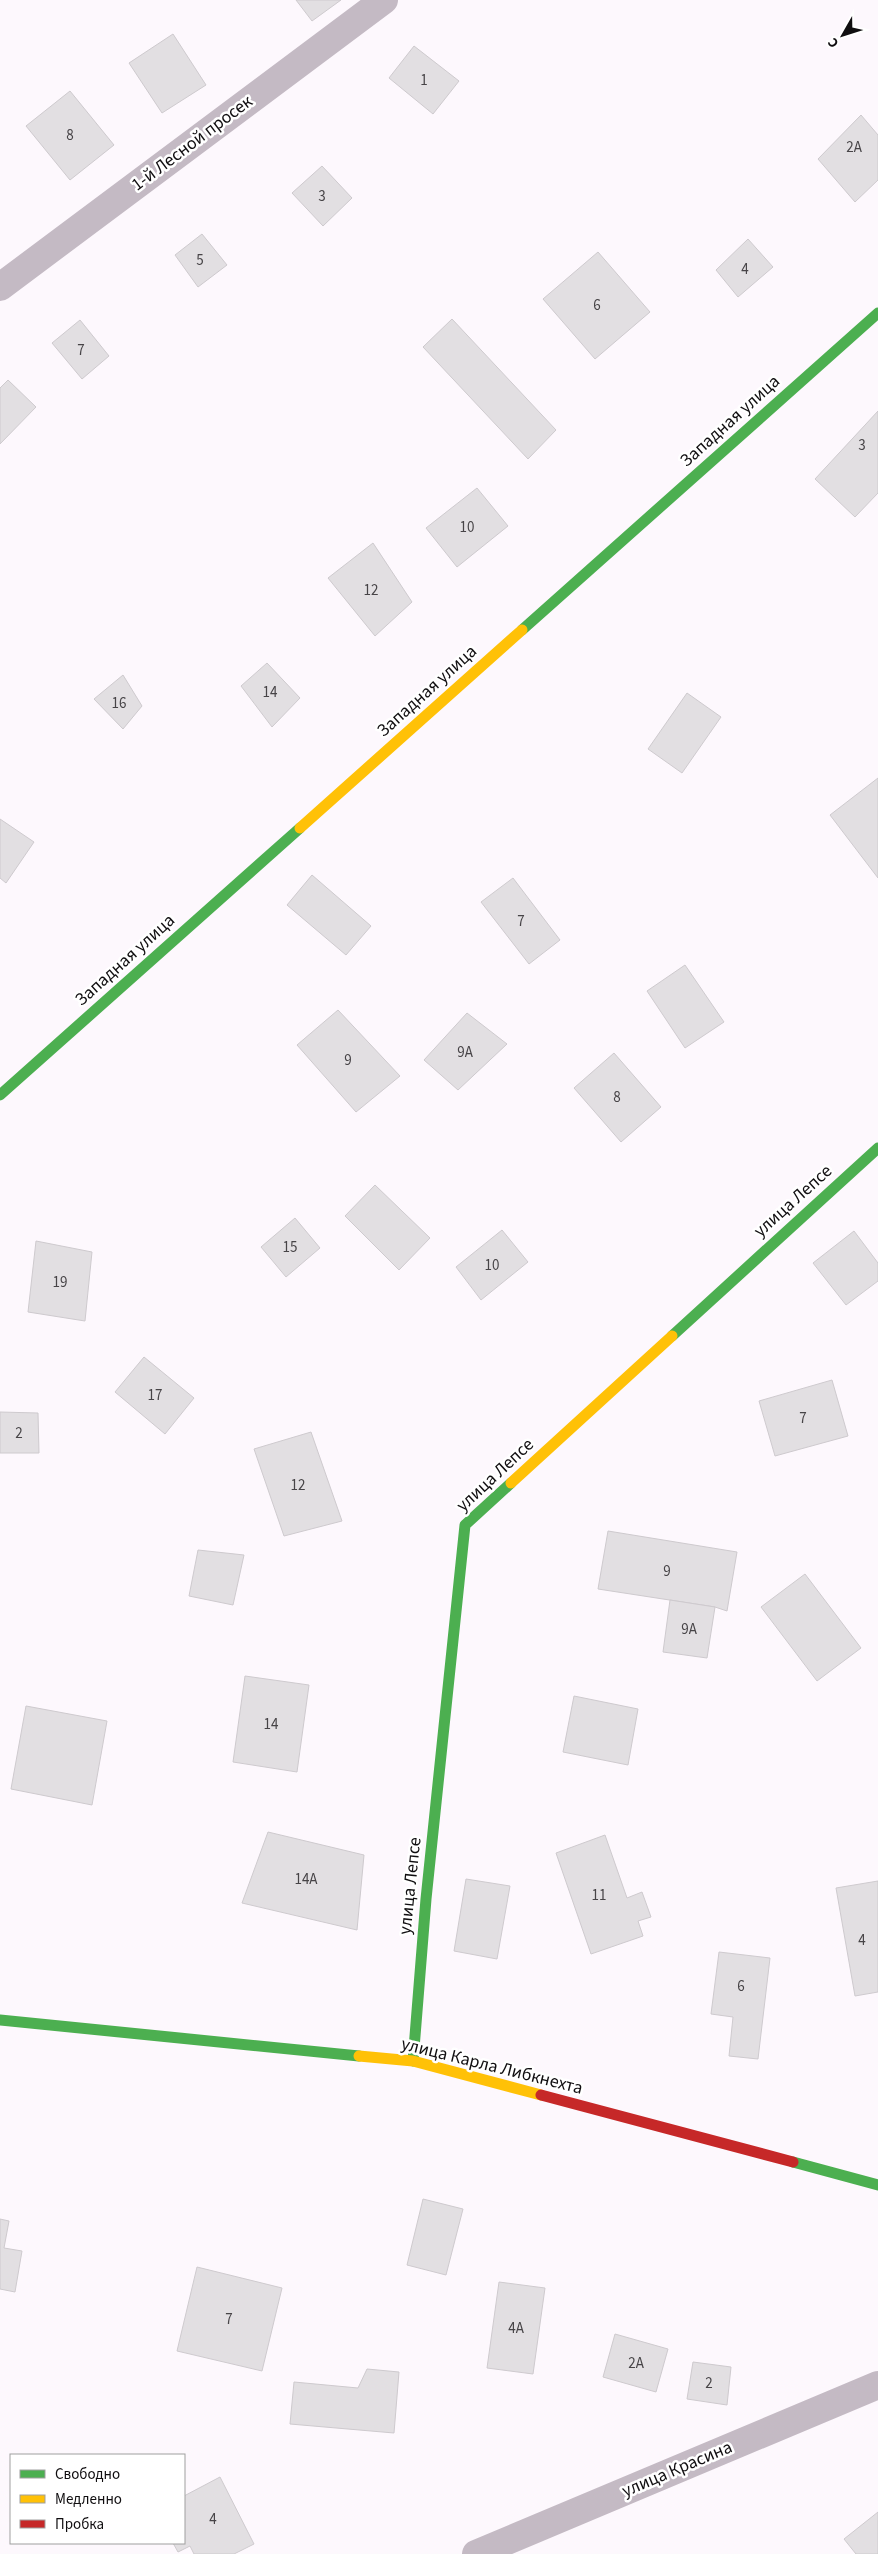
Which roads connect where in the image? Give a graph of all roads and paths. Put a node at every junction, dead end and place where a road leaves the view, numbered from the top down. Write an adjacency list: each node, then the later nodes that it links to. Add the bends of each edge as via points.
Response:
1 (384, 0): 2 (street, 1-й Лесной просек)
2 (0, 287)
3 (878, 313): 4 (street, Западная улица)
4 (0, 1095)
5 (878, 1148): 7 (street, улица Лепсе, via 465,1525 426,1899)
6 (0, 2020): 7 (street, улица Карла Либкнехта)
7 (413, 2061): 8 (street, улица Карла Либкнехта)
8 (878, 2185)
9 (878, 2385): 10 (street, улица Красина)
10 (476, 2554)

